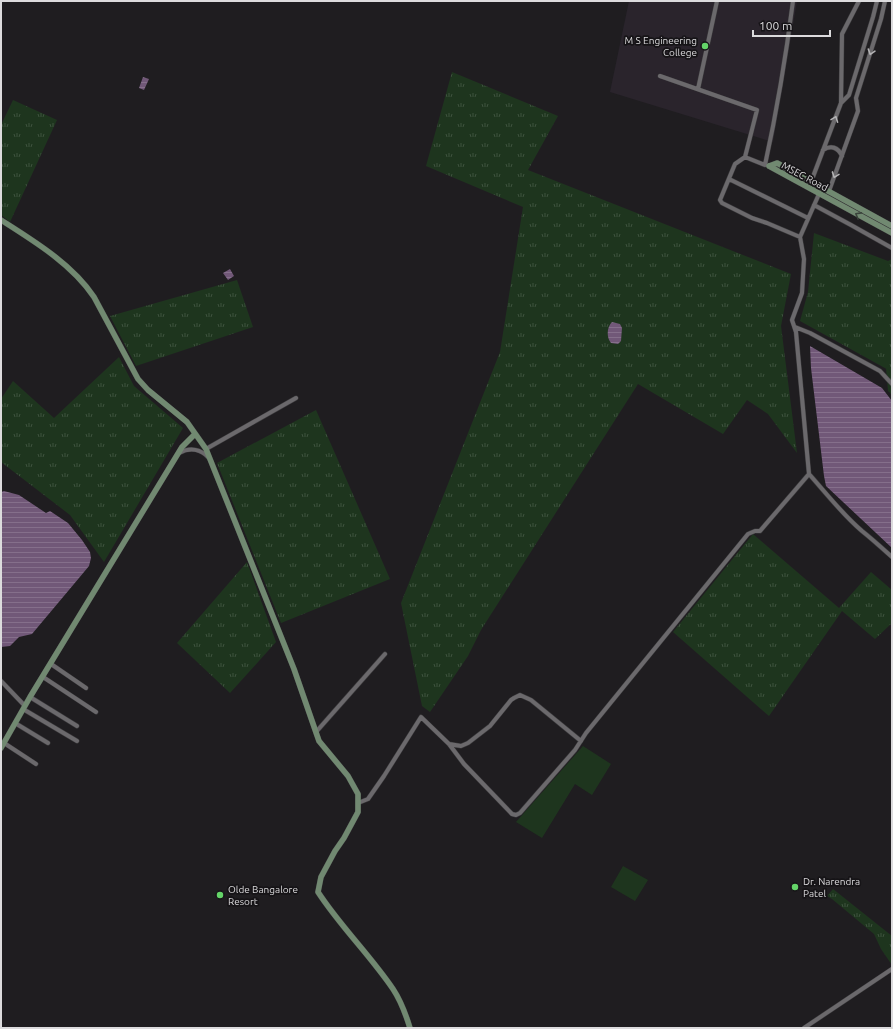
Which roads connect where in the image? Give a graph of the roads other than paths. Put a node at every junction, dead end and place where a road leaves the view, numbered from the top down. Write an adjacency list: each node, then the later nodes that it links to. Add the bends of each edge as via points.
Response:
1 (717, 1): 7 (street)
2 (793, 1): 12 (street)
3 (859, 1): 8 (street, via 842,34)
4 (877, 1): 8 (street, via 849,95)
5 (885, 1): 10 (street, one-way to 10, via 856,98 858,112)
6 (660, 76): 7 (street)
7 (698, 89): 11 (street, via 757,110)
8 (841, 104): 9 (street, one-way to 8)
9 (823, 150): 10 (street, via 835,148); 14 (street)
10 (842, 156): 15 (street, one-way to 15)
11 (745, 157): 12 (street); 13 (street, via 735,164)
12 (767, 165): 14 (street, MSEC Road, via 777,164); 16 (street, MSEC Road)
13 (729, 178): 18 (street); 22 (street, via 720,200 722,203)
14 (811, 182): 15 (street, MSEC Road)
15 (829, 192): 20 (street, MSEC Road)
16 (819, 194): 17 (street); 21 (street, MSEC Road, one-way to 16)
17 (814, 206): 18 (street); 23 (street)
18 (808, 218): 22 (street)
19 (1, 220): 27 (street, via 56,258 86,285 138,379 187,422)
20 (892, 226)
21 (892, 233)
22 (800, 238): 24 (street, via 804,261 802,296 792,320)
23 (892, 248)
24 (795, 327): 25 (street, via 880,371); 31 (street)
25 (892, 384)
26 (296, 398): 28 (street)
27 (194, 434): 28 (street); 29 (street)
28 (206, 449): 30 (street)
29 (177, 454): 30 (street, via 184,450 196,450); 34 (street)
30 (211, 460): 43 (street, via 291,661)
31 (809, 474): 32 (street, via 862,531); 44 (street, via 760,531 748,534)
32 (892, 557)
33 (385, 654): 43 (street)
34 (51, 664): 35 (street); 37 (street)
35 (42, 677): 38 (street); 40 (street)
36 (1, 681): 39 (street)
37 (86, 688)
38 (30, 697): 39 (street); 42 (street)
39 (24, 708): 41 (street); 45 (street)
40 (96, 712)
41 (16, 722): 46 (street); 48 (street)
42 (77, 726)
43 (316, 732): 50 (street, via 319,741 348,776 358,794)
44 (581, 741): 47 (street, via 531,700 520,695 511,700 490,726 468,743 461,746); 47 (street, via 516,815 512,814 464,764)
45 (77, 742)
46 (48, 743)
47 (449, 744): 50 (street, via 421,717 372,793 365,801)
48 (2, 745): 49 (street)
49 (36, 764)
50 (358, 803): 52 (street, via 358,812 321,877 318,892 330,911 394,989)
51 (892, 969): 53 (street)
52 (410, 1028)
53 (804, 1028)

